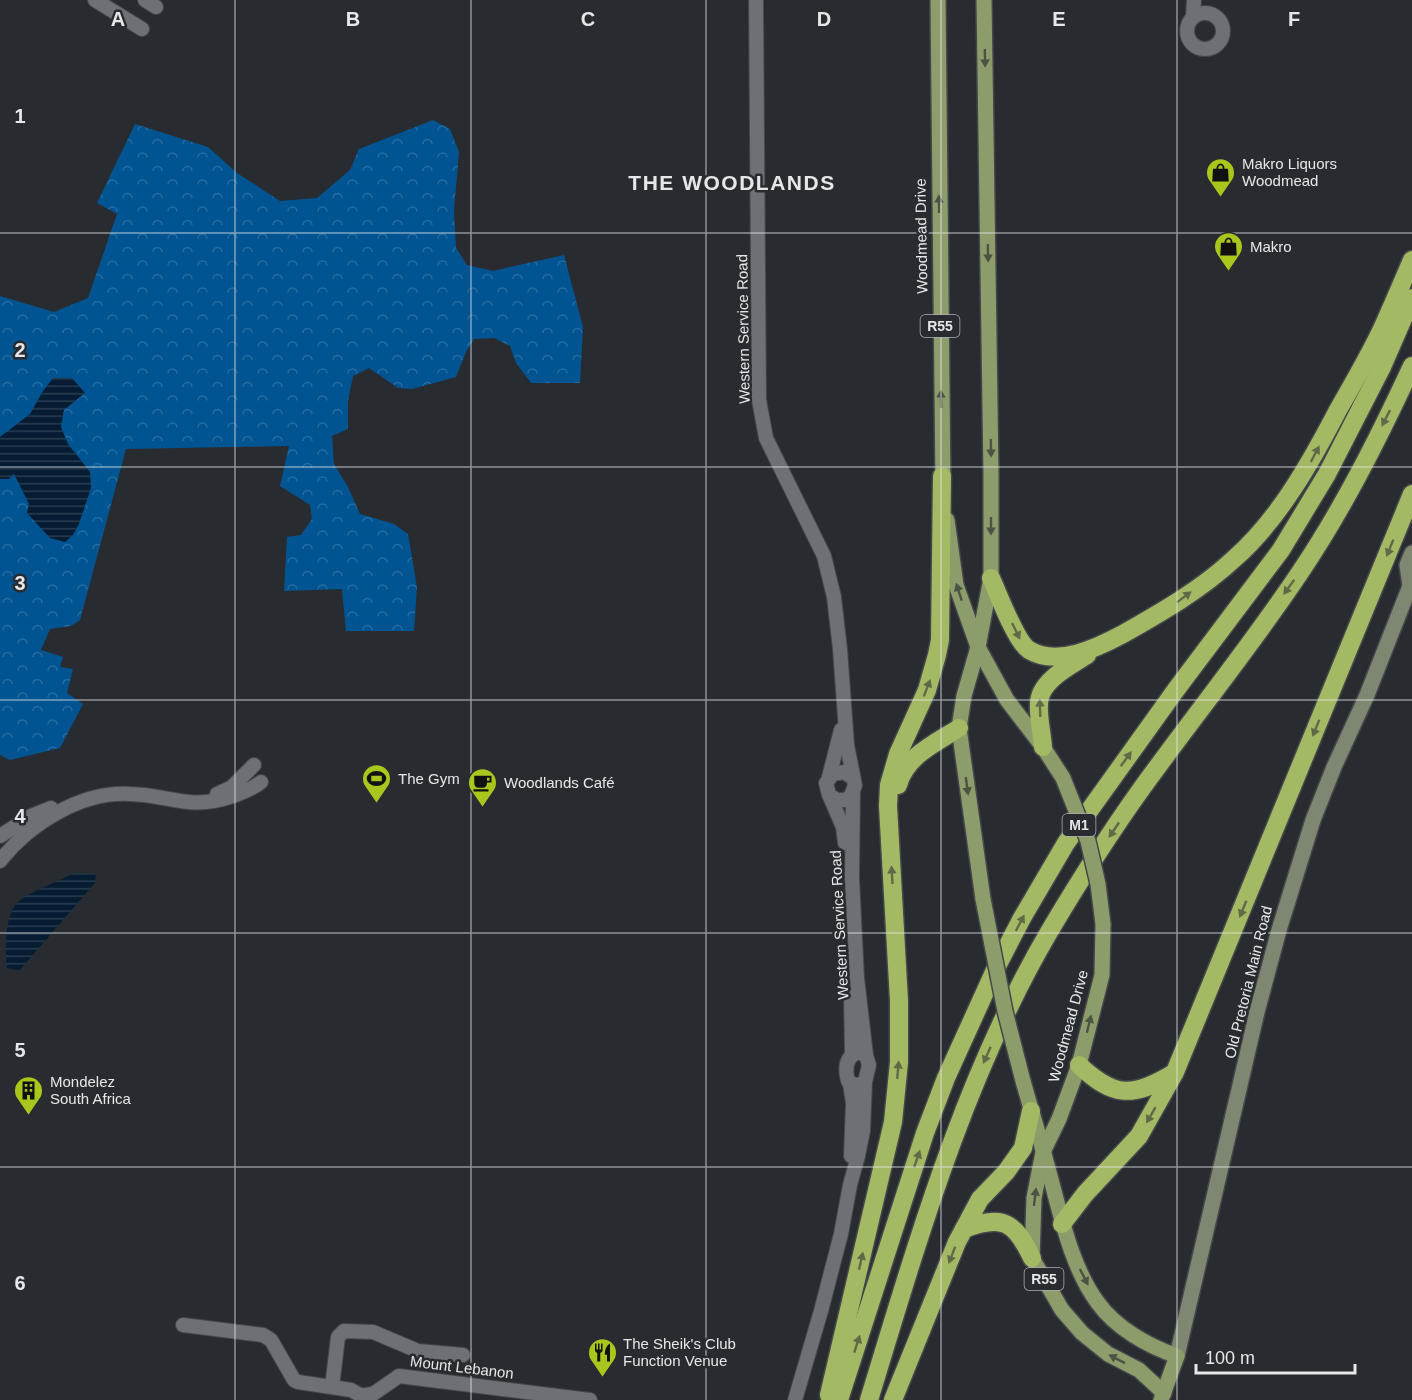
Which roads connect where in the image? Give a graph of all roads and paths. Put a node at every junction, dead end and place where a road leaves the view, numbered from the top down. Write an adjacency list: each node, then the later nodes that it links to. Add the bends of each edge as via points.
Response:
1 (95, 0): 8 (street)
2 (756, 0): 19 (street, Western Service Road, via 759,400 766,438 830,574)
3 (938, 0): 12 (main road, Woodmead Drive / R55, one-way to 3)
4 (984, 0): 15 (main road, Woodmead Drive / R55, one-way to 15)
5 (1194, 0): 7 (street)
6 (1212, 7): 7 (street); 7 (street, via 1223,30 1219,43 1209,49 1196,47 1188,38 1188,24)
7 (1193, 17)
8 (142, 29)
9 (1412, 260): 18 (highway, one-way to 9, via 1170,608 1235,558 1264,527 1310,464 1381,332)
10 (1412, 298): 49 (highway, M1, one-way to 10, via 946,1078 1022,918 1066,843 1281,550 1332,464)
11 (1412, 366): 50 (highway, M1, one-way to 50, via 1350,491 1300,573 1140,791 1047,936 1000,1026 960,1119)
12 (942, 476): 17 (main road, Woodmead Drive / R55, one-way to 12, via 956,585); 27 (highway, one-way to 12, via 889,785 898,754 927,690 940,640)
13 (1412, 494): 32 (highway, one-way to 32)
14 (1410, 562): 16 (main road, Old Pretoria Main Road)
15 (991, 578): 17 (main road, Woodmead Drive / R55); 18 (highway, one-way to 18, via 1027,649 1052,656)
16 (1411, 585): 43 (main road, Old Pretoria Main Road, via 1334,767 1300,859 1257,1012)
17 (978, 647): 20 (main road, Woodmead Drive / R55); 21 (main road, Woodmead Drive / R55, via 1006,700)
18 (1098, 647): 21 (highway, one-way to 18, via 1041,693 1057,675)
19 (844, 713): 23 (street, Western Service Road); 25 (street, Western Service Road)
20 (959, 728): 27 (highway, via 917,755 902,772); 35 (main road, Woodmead Drive / R55, one-way to 35, bridge, via 983,899 1005,1011)
21 (1043, 747): 31 (main road, Woodmead Drive / R55, one-way to 21, bridge, via 1102,975 1103,924 1088,841 1063,778)
22 (254, 765): 28 (street, via 232,786 201,798 130,786 97,789 32,816)
23 (829, 777): 25 (street, via 846,773); 26 (street, via 826,787)
24 (261, 782): 29 (street, via 245,792 209,803 127,793 90,800 38,824)
25 (853, 785): 26 (street, via 848,798 841,801); 30 (street, Western Service Road, via 851,834)
26 (831, 797): 30 (street, Western Service Road, via 845,835)
27 (890, 835): 48 (highway, one-way to 27, via 893,1122 899,1062 899,1001)
28 (0, 836)
29 (0, 861)
30 (859, 1055): 33 (street, via 869,1069); 34 (street, via 847,1066)
31 (1079, 1065): 32 (highway, via 1094,1079 1123,1091 1151,1087); 36 (main road, Woodmead Drive / R55)
32 (1175, 1072): 38 (highway, one-way to 38, via 1139,1136)
33 (865, 1082): 34 (street, via 856,1086); 37 (street, via 863,1131)
34 (850, 1083): 37 (street)
35 (1031, 1110): 36 (main road, Woodmead Drive / R55); 39 (highway, via 1023,1148 980,1199)
36 (1043, 1152): 38 (main road, Woodmead Drive / R55); 40 (main road, Woodmead Drive / R55, one-way to 36, via 1034,1198)
37 (850, 1185): 47 (street, via 822,1311)
38 (1062, 1224): 43 (main road, Woodmead Drive / R55, one-way to 43, via 1097,1302 1141,1340)
39 (964, 1228): 40 (highway, via 1001,1221 1023,1238); 51 (highway, one-way to 51)
40 (1032, 1258): 45 (main road, R55, one-way to 40, via 1139,1370 1108,1354 1082,1333 1062,1310)
41 (183, 1325): 44 (street, Mount Lebanon, via 267,1337 294,1380)
42 (463, 1355): 44 (street, via 418,1351 373,1332 344,1331 338,1337)
43 (1177, 1356): 45 (main road, Old Pretoria Main Road)
44 (332, 1387): 46 (street, Mount Lebanon, via 370,1395 399,1376)
45 (1162, 1396)
46 (590, 1400)
47 (795, 1400)
48 (828, 1400)
49 (839, 1400)
50 (869, 1400)
51 (893, 1400)

